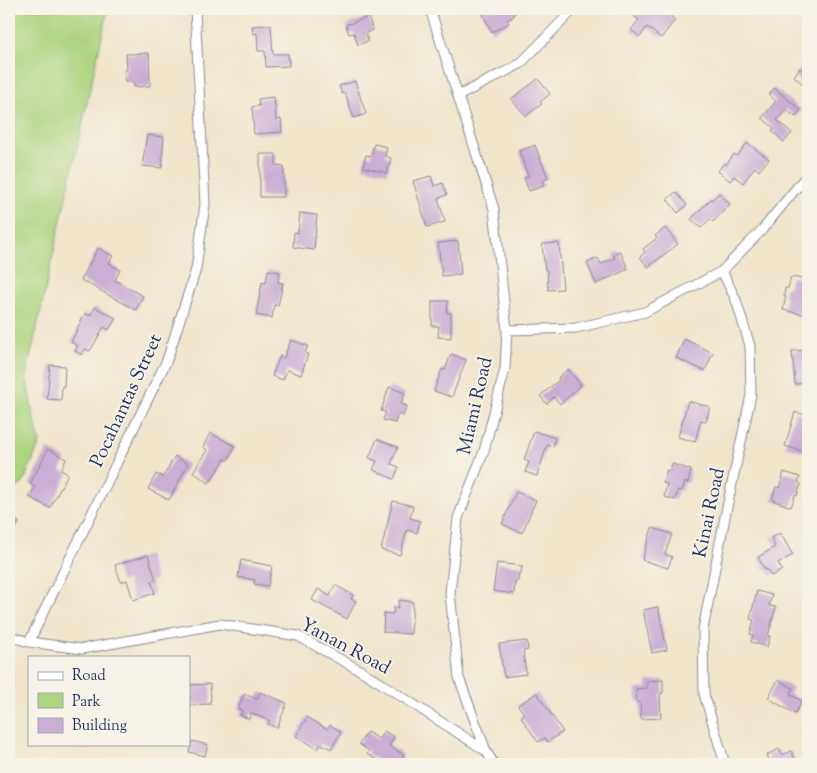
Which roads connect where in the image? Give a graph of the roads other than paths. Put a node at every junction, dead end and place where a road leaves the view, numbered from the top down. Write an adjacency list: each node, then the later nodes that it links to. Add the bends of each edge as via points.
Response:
1 (195, 9): 9 (street, Pocahantas Street, via 205,204 196,269 167,360)
2 (430, 9): 4 (street, Miami Road)
3 (574, 9): 4 (street, via 520,64)
4 (458, 96): 7 (street, Miami Road, via 494,210)
5 (808, 174): 6 (street, via 762,230)
6 (722, 271): 7 (street, via 645,312 576,328); 12 (street, Kinai Road, via 736,300 750,346 751,395 703,629 704,694)
7 (507, 330): 10 (street, Miami Road, via 504,369 484,450 458,518 450,594 459,678)
8 (9, 636): 9 (street, Yanan Road)
9 (29, 642): 10 (street, Yanan Road, via 82,649 220,624 298,636 365,673)
10 (486, 752): 11 (street, Yanan Road)
11 (494, 764)
12 (725, 764)

